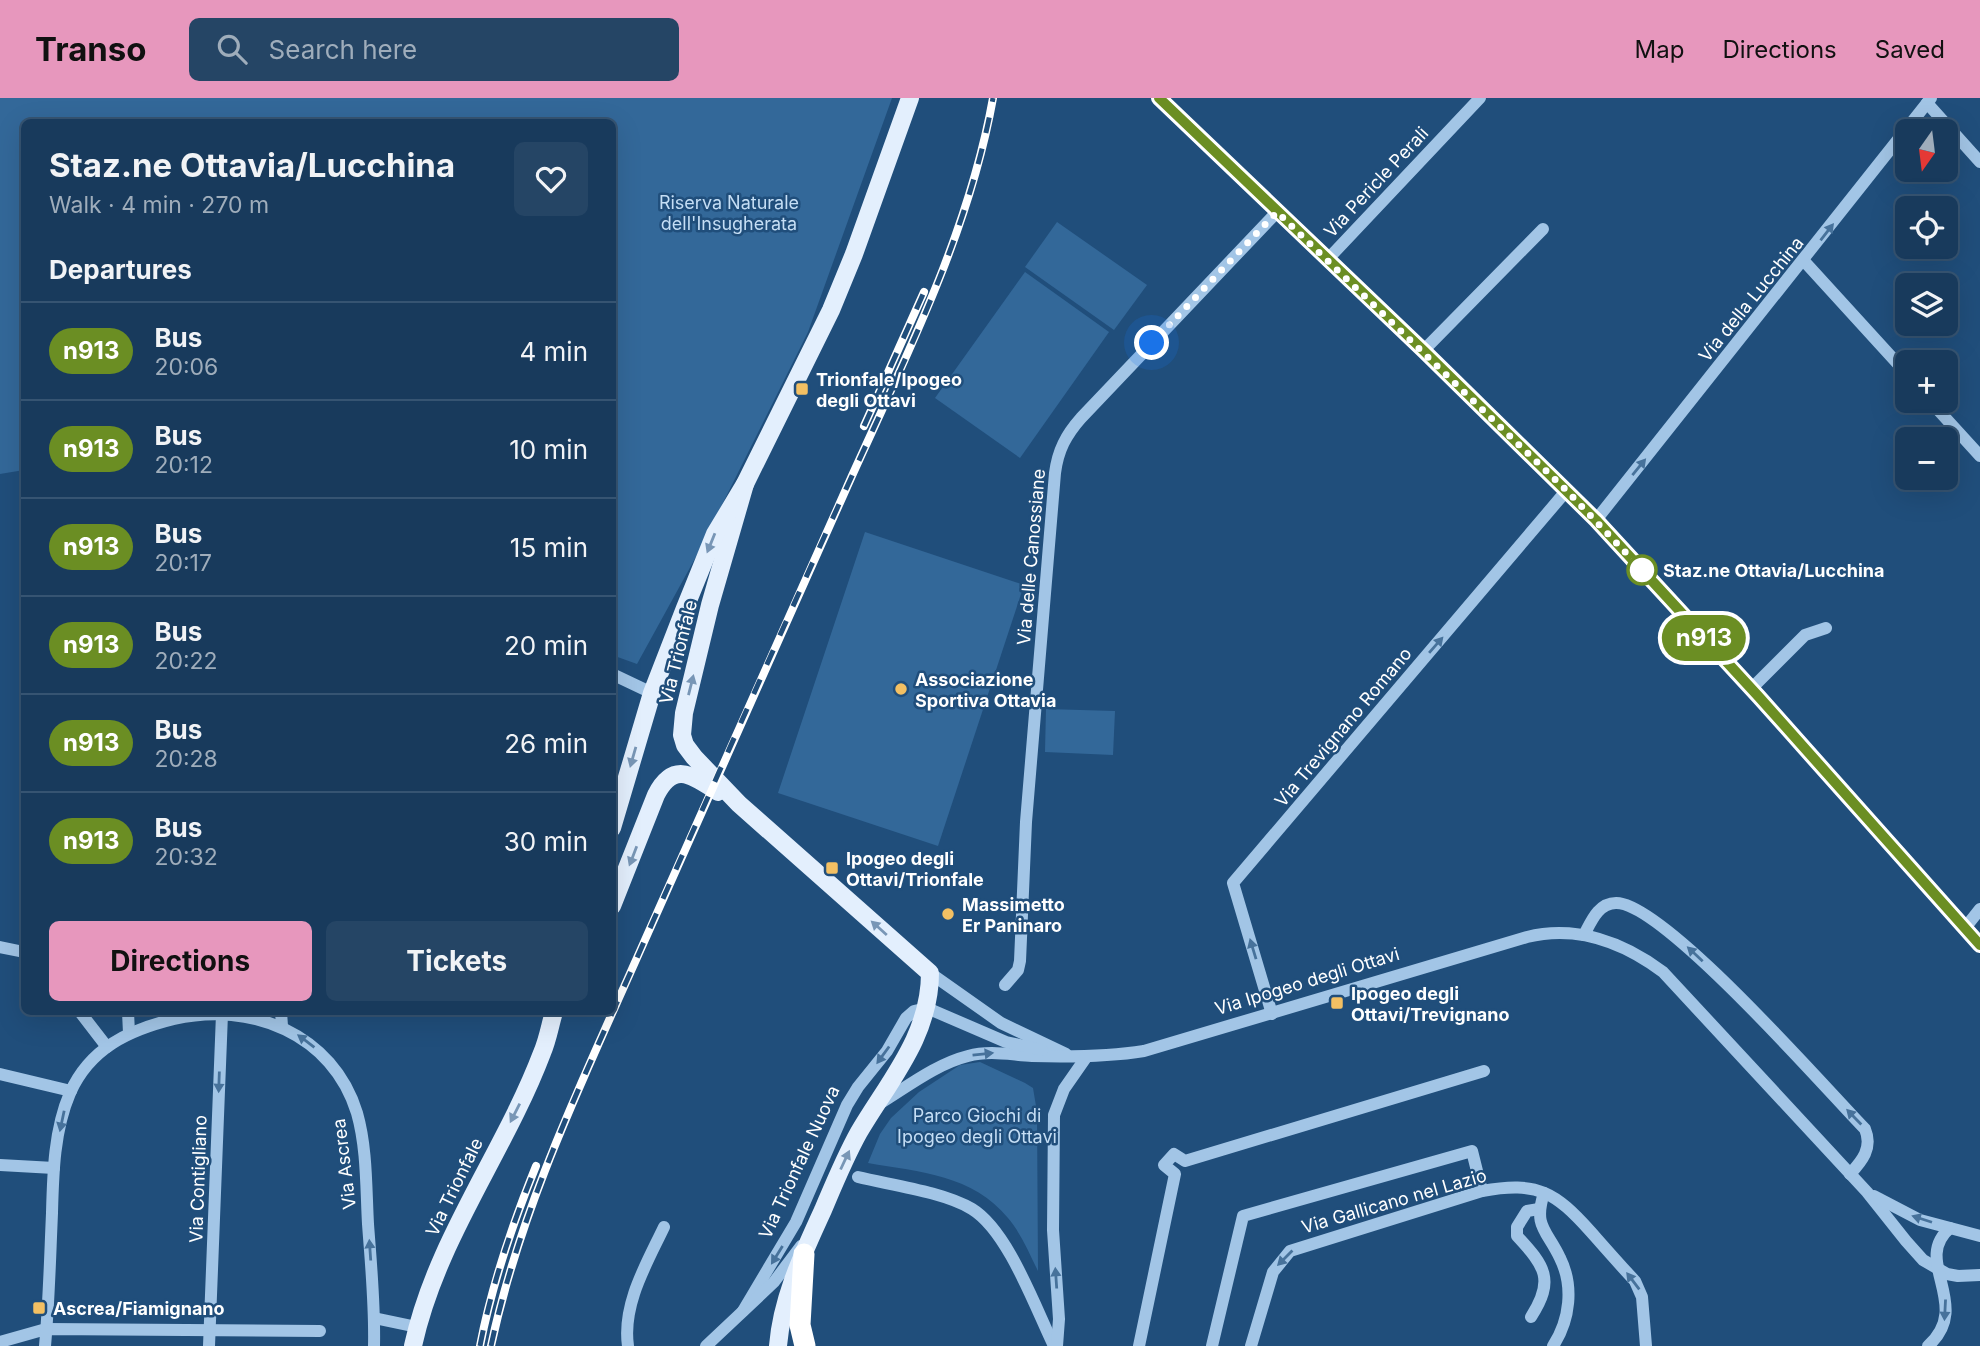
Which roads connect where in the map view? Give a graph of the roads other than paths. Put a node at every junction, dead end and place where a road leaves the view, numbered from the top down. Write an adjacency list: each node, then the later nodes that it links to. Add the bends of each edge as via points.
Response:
1 (910, 98): 14 (main road, Via Trionfale, via 831,310)
2 (1159, 98): 6 (street)
3 (1480, 98): 8 (street, Via Pericle Perali)
4 (1929, 101): 5 (street); 9 (street, Via della Lucchina, one-way to 4)
5 (1980, 162)
6 (1277, 212): 8 (street); 31 (street, Via delle Canossiane, via 1081,418 1060,449 1026,822 1020,961)
7 (1543, 229): 10 (street)
8 (1327, 260): 10 (street)
9 (1804, 261): 11 (street); 16 (street, Via della Lucchina, one-way to 9)
10 (1424, 351): 15 (street)
11 (1895, 362)
12 (1941, 413): 13 (street)
13 (1980, 456)
14 (745, 484): 20 (main road, Via Trionfale, one-way to 20, via 715,534); 21 (main road, Via Trionfale, one-way to 14, via 688,749 682,731 710,605)
15 (1567, 491): 16 (street); 33 (street, Via Trevignano Romano, one-way to 15, via 1233,884)
16 (1596, 520): 19 (street)
17 (1826, 628): 19 (street, via 1805,635)
18 (616, 676): 20 (street, Via Trionfale)
19 (1751, 689): 25 (street)
20 (652, 694): 22 (main road, Via Trionfale, one-way to 22)
21 (739, 804): 23 (main road, one-way to 23, via 692,776 671,776 656,795); 30 (main road, Via Ipogeo degli Ottavi, one-way to 21)
22 (616, 815)
23 (616, 896)
24 (1980, 909): 25 (street)
25 (1965, 928): 27 (street)
26 (1584, 935): 33 (street, Via Ipogeo degli Ottavi, via 1527,937); 54 (street, Via Ipogeo degli Ottavi, via 1638,955 1672,980); 54 (street, one-way to 26, via 1865,1156 1866,1129 1692,951 1652,918 1620,903 1602,908)
27 (1980, 945)
28 (0, 947): 29 (street)
29 (21, 951)
30 (930, 974): 32 (main road); 46 (street, Via Ipogeo degli Ottavi, via 1001,1023)
31 (1005, 985)
32 (927, 1008): 46 (street, via 1006,1042); 51 (main road, via 911,1048); 67 (street, Via Trionfale Nuova, one-way to 67, via 906,1018 852,1097 796,1222)
33 (1272, 1014): 47 (street, Via Ipogeo degli Ottavi, via 1144,1051)
34 (82, 1015): 44 (street)
35 (128, 1015): 43 (street)
36 (212, 1015): 43 (street, Via Ascrea)
37 (222, 1015): 72 (street, Via Contigliano, one-way to 72)
38 (232, 1015): 42 (street, Via Ascrea)
39 (281, 1015): 42 (street)
40 (553, 1015): 45 (main road, Via Trionfale)
41 (563, 1015): 45 (main road, Via Trionfale)
42 (282, 1026): 69 (street, Via Ascrea, one-way to 42, via 358,1115 344,1081 329,1062)
43 (129, 1032): 44 (street, Via Ascrea)
44 (107, 1047): 50 (street, Via Ascrea)
45 (543, 1051): 70 (main road, Via Trionfale, one-way to 70, via 452,1236)
46 (1069, 1056): 47 (street, Via Ipogeo degli Ottavi); 51 (street, one-way to 46, via 969,1055)
47 (1087, 1056): 83 (street, one-way to 47, via 1059,1319 1054,1115 1064,1088)
48 (1484, 1071): 84 (street, via 1185,1161 1174,1154 1164,1165 1175,1174)
49 (0, 1073): 50 (street)
50 (71, 1091): 53 (street, Via Ascrea, one-way to 53)
51 (878, 1104): 60 (main road, one-way to 51, via 853,1143)
52 (0, 1164): 53 (street)
53 (54, 1168): 71 (street, Via Ascrea)
54 (1850, 1174): 57 (street, Via Ipogeo degli Ottavi)
55 (858, 1177): 83 (street, via 955,1201 986,1220 1000,1237)
56 (1482, 1191): 58 (street, Via Gallicano nel Lazio, via 1512,1188); 85 (street, via 1472,1151 1243,1216); 86 (street, Via Gallicano nel Lazio, one-way to 86, via 1290,1251 1273,1272)
57 (1867, 1192): 62 (street, Via Ipogeo degli Ottavi, one-way to 57, via 1910,1216); 65 (street, Via Ipogeo degli Ottavi, via 1923,1260)
58 (1544, 1193): 59 (street); 88 (street, Via Gallicano nel Lazio, one-way to 58, via 1641,1293 1635,1281 1567,1205)
59 (1539, 1209): 68 (street, via 1527,1211 1517,1227 1517,1236 1537,1258 1546,1280); 87 (street, via 1542,1229 1560,1258 1569,1286 1562,1333)
60 (818, 1219): 64 (main road); 67 (street, via 774,1282)
61 (664, 1227): 79 (street, via 635,1293 628,1319)
62 (1950, 1228): 63 (street, Via Ipogeo degli Ottavi); 65 (street, via 1938,1245)
63 (1980, 1236)
64 (804, 1254): 81 (main road, via 784,1304); 82 (highway, via 800,1325)
65 (1937, 1269): 66 (street, Via Ipogeo degli Ottavi, via 1952,1276); 89 (street, one-way to 89, via 1946,1314)
66 (1978, 1273)
67 (743, 1311): 80 (street)
68 (1531, 1317)
69 (374, 1318): 70 (street); 77 (street, Via Ascrea)
70 (417, 1327): 78 (main road, Via Trionfale)
71 (46, 1329): 72 (street); 74 (street); 75 (street, Via Ascrea)
72 (209, 1331): 73 (street); 76 (street, Via Contigliano)
73 (320, 1331)
74 (0, 1342)
75 (45, 1346)
76 (209, 1346)
77 (374, 1346)
78 (413, 1346)
79 (628, 1346)
80 (706, 1346)
81 (778, 1346)
82 (805, 1346)
83 (1055, 1346)
84 (1139, 1346)
85 (1212, 1346)
86 (1251, 1346)
87 (1553, 1346)
88 (1646, 1346)
89 (1928, 1346)

